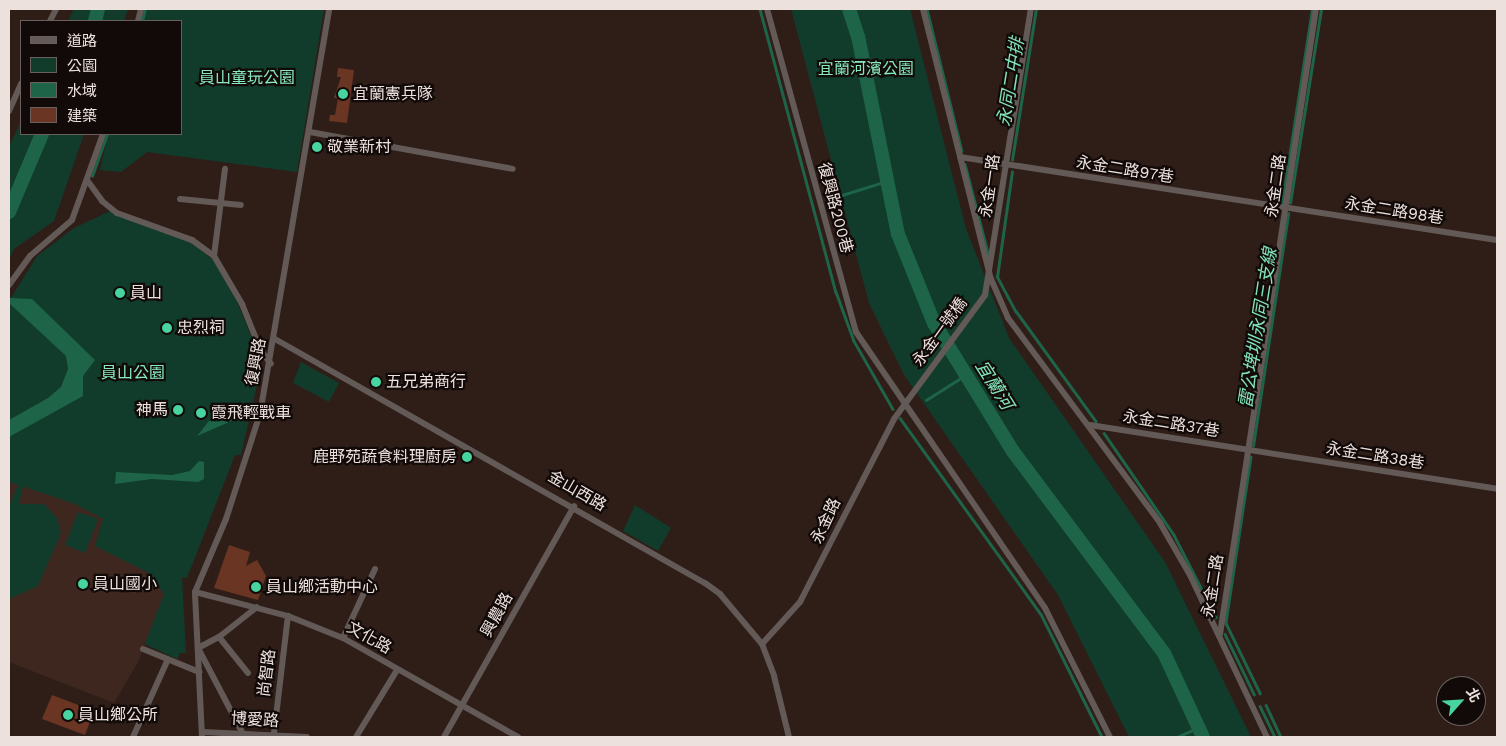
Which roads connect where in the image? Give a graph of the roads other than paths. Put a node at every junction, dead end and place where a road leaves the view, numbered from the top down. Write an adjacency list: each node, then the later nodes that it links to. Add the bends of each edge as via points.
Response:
1 (329, 9): 8 (street, 復興路)
2 (767, 9): 26 (street, 復興路200巷, via 854,324 884,377)
3 (923, 9): 10 (street)
4 (1030, 9): 11 (street, 永金一路)
5 (1316, 9): 18 (street, 永金二路)
6 (20, 86): 7 (street)
7 (9, 111)
8 (310, 132): 13 (street); 24 (street, 復興路)
9 (103, 135): 14 (street)
10 (960, 157): 11 (street, 永金二路97巷); 21 (street)
11 (1007, 165): 18 (street, 永金二路97巷); 21 (street, 永金一路)
12 (225, 169): 16 (street)
13 (513, 169)
14 (87, 180): 20 (street, via 102,201 117,213 192,240); 22 (street, via 72,220 30,256)
15 (180, 199): 16 (street)
16 (220, 202): 17 (street); 20 (street)
17 (242, 205)
18 (1287, 208): 19 (street, 永金二路98巷); 28 (street, 永金二路)
19 (1497, 240)
20 (214, 256): 25 (street, via 242,304 260,351)
21 (991, 279): 23 (street, 永金一路); 27 (street, via 1023,342)
22 (9, 285)
23 (985, 295): 26 (street, 永金一號橋)
24 (275, 338): 25 (street, 復興路); 30 (street, 金山西路)
25 (271, 364): 32 (street, 復興路, via 260,414 226,519)
26 (906, 401): 38 (street, 永金路, via 871,460 800,602); 55 (street, 復興路200巷, via 1045,608)
27 (1090, 425): 28 (street, 永金二路37巷); 35 (street, via 1160,523)
28 (1248, 450): 29 (street, 永金二路38巷); 35 (street, 永金二路)
29 (1497, 489)
30 (574, 506): 38 (street, 金山西路, via 705,582 720,594); 45 (street, 興農路)
31 (374, 569): 37 (street)
32 (195, 592): 33 (street, 文化路); 39 (street, 復興路)
33 (257, 607): 34 (street, 文化路); 36 (street)
34 (288, 616): 37 (street, 文化路); 47 (street, 尚智路)
35 (1220, 634): 56 (street)
36 (219, 637): 39 (street); 44 (street)
37 (343, 638): 42 (street, 文化路)
38 (762, 644): 54 (street, 金山西路, via 774,676)
39 (198, 648): 43 (street, 復興路); 46 (street)
40 (143, 649): 41 (street)
41 (168, 659): 43 (street); 49 (street)
42 (397, 670): 45 (street, 文化路); 51 (street)
43 (198, 672): 48 (street, 復興路)
44 (248, 673)
45 (462, 707): 52 (street, 興農路); 53 (street, 文化路)
46 (242, 732): 47 (street, 博愛路); 48 (street, 博愛路)
47 (274, 733): 50 (street, 博愛路)
48 (202, 734)
49 (133, 737)
50 (308, 737)
51 (356, 737)
52 (444, 737)
53 (518, 737)
54 (789, 737)
55 (1110, 737)
56 (1267, 737)

